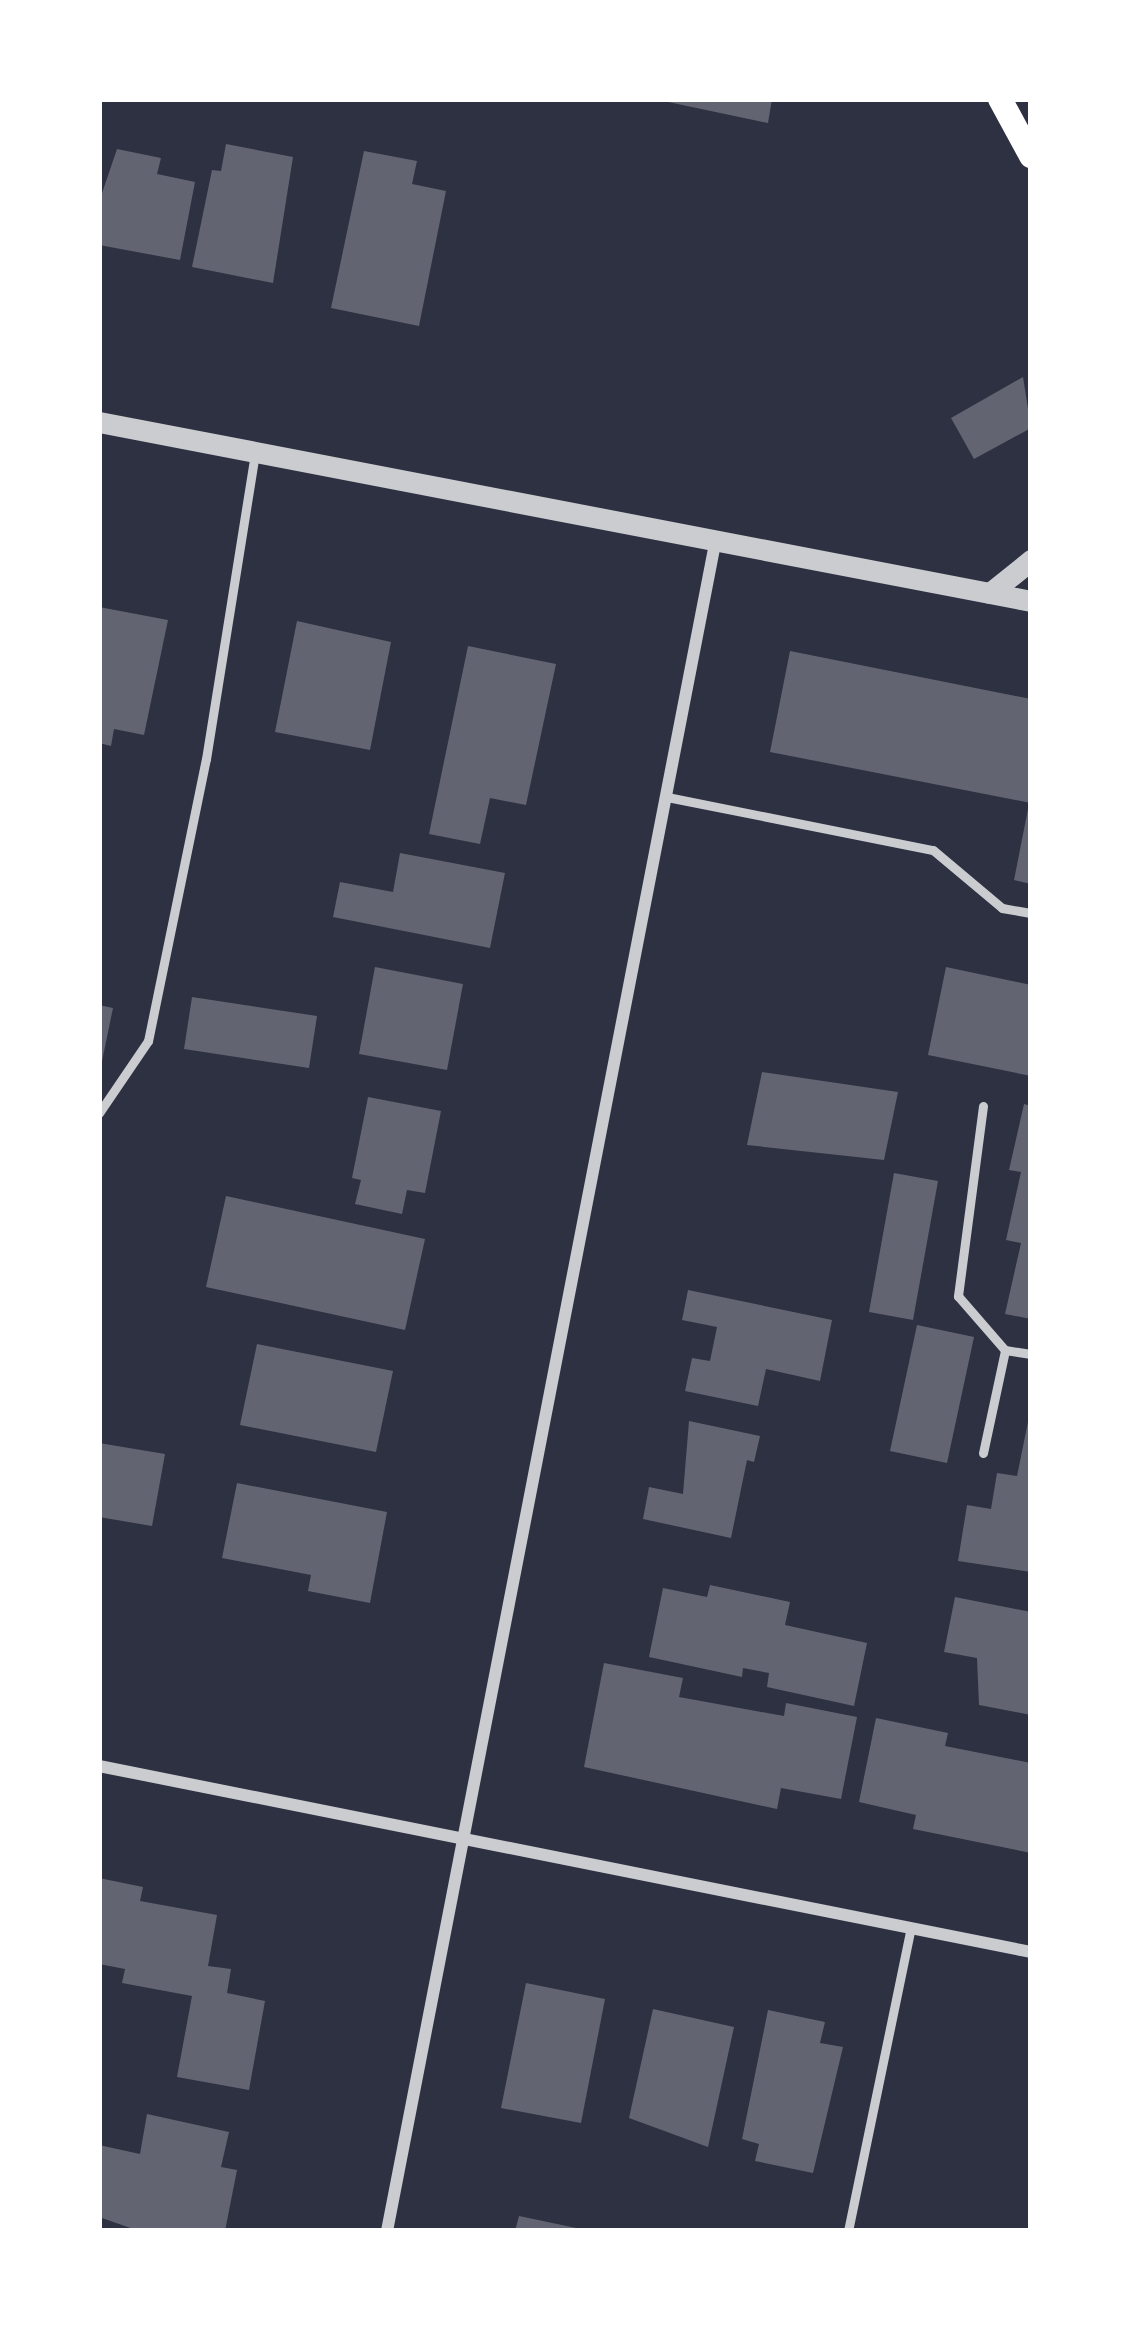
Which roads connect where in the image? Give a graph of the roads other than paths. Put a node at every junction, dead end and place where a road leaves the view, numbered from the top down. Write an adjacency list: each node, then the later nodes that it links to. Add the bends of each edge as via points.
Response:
1 (1000, 99): 2 (main road)
2 (1031, 156)
3 (99, 422): 4 (street)
4 (255, 453): 5 (street); 12 (lane, via 206,759 148,1041)
5 (715, 543): 7 (street); 9 (street)
6 (1031, 560): 7 (street)
7 (990, 592): 8 (street)
8 (1031, 601)
9 (667, 797): 10 (lane, via 933,850 1002,908); 17 (street)
10 (1031, 913)
11 (982, 1106): 13 (lane, via 958,1296)
12 (99, 1113)
13 (1006, 1350): 14 (lane); 15 (lane)
14 (1031, 1354)
15 (983, 1453)
16 (99, 1766): 17 (street)
17 (467, 1838): 18 (street); 20 (street)
18 (911, 1928): 19 (street); 21 (lane)
19 (1031, 1952)
20 (387, 2231)
21 (848, 2231)

